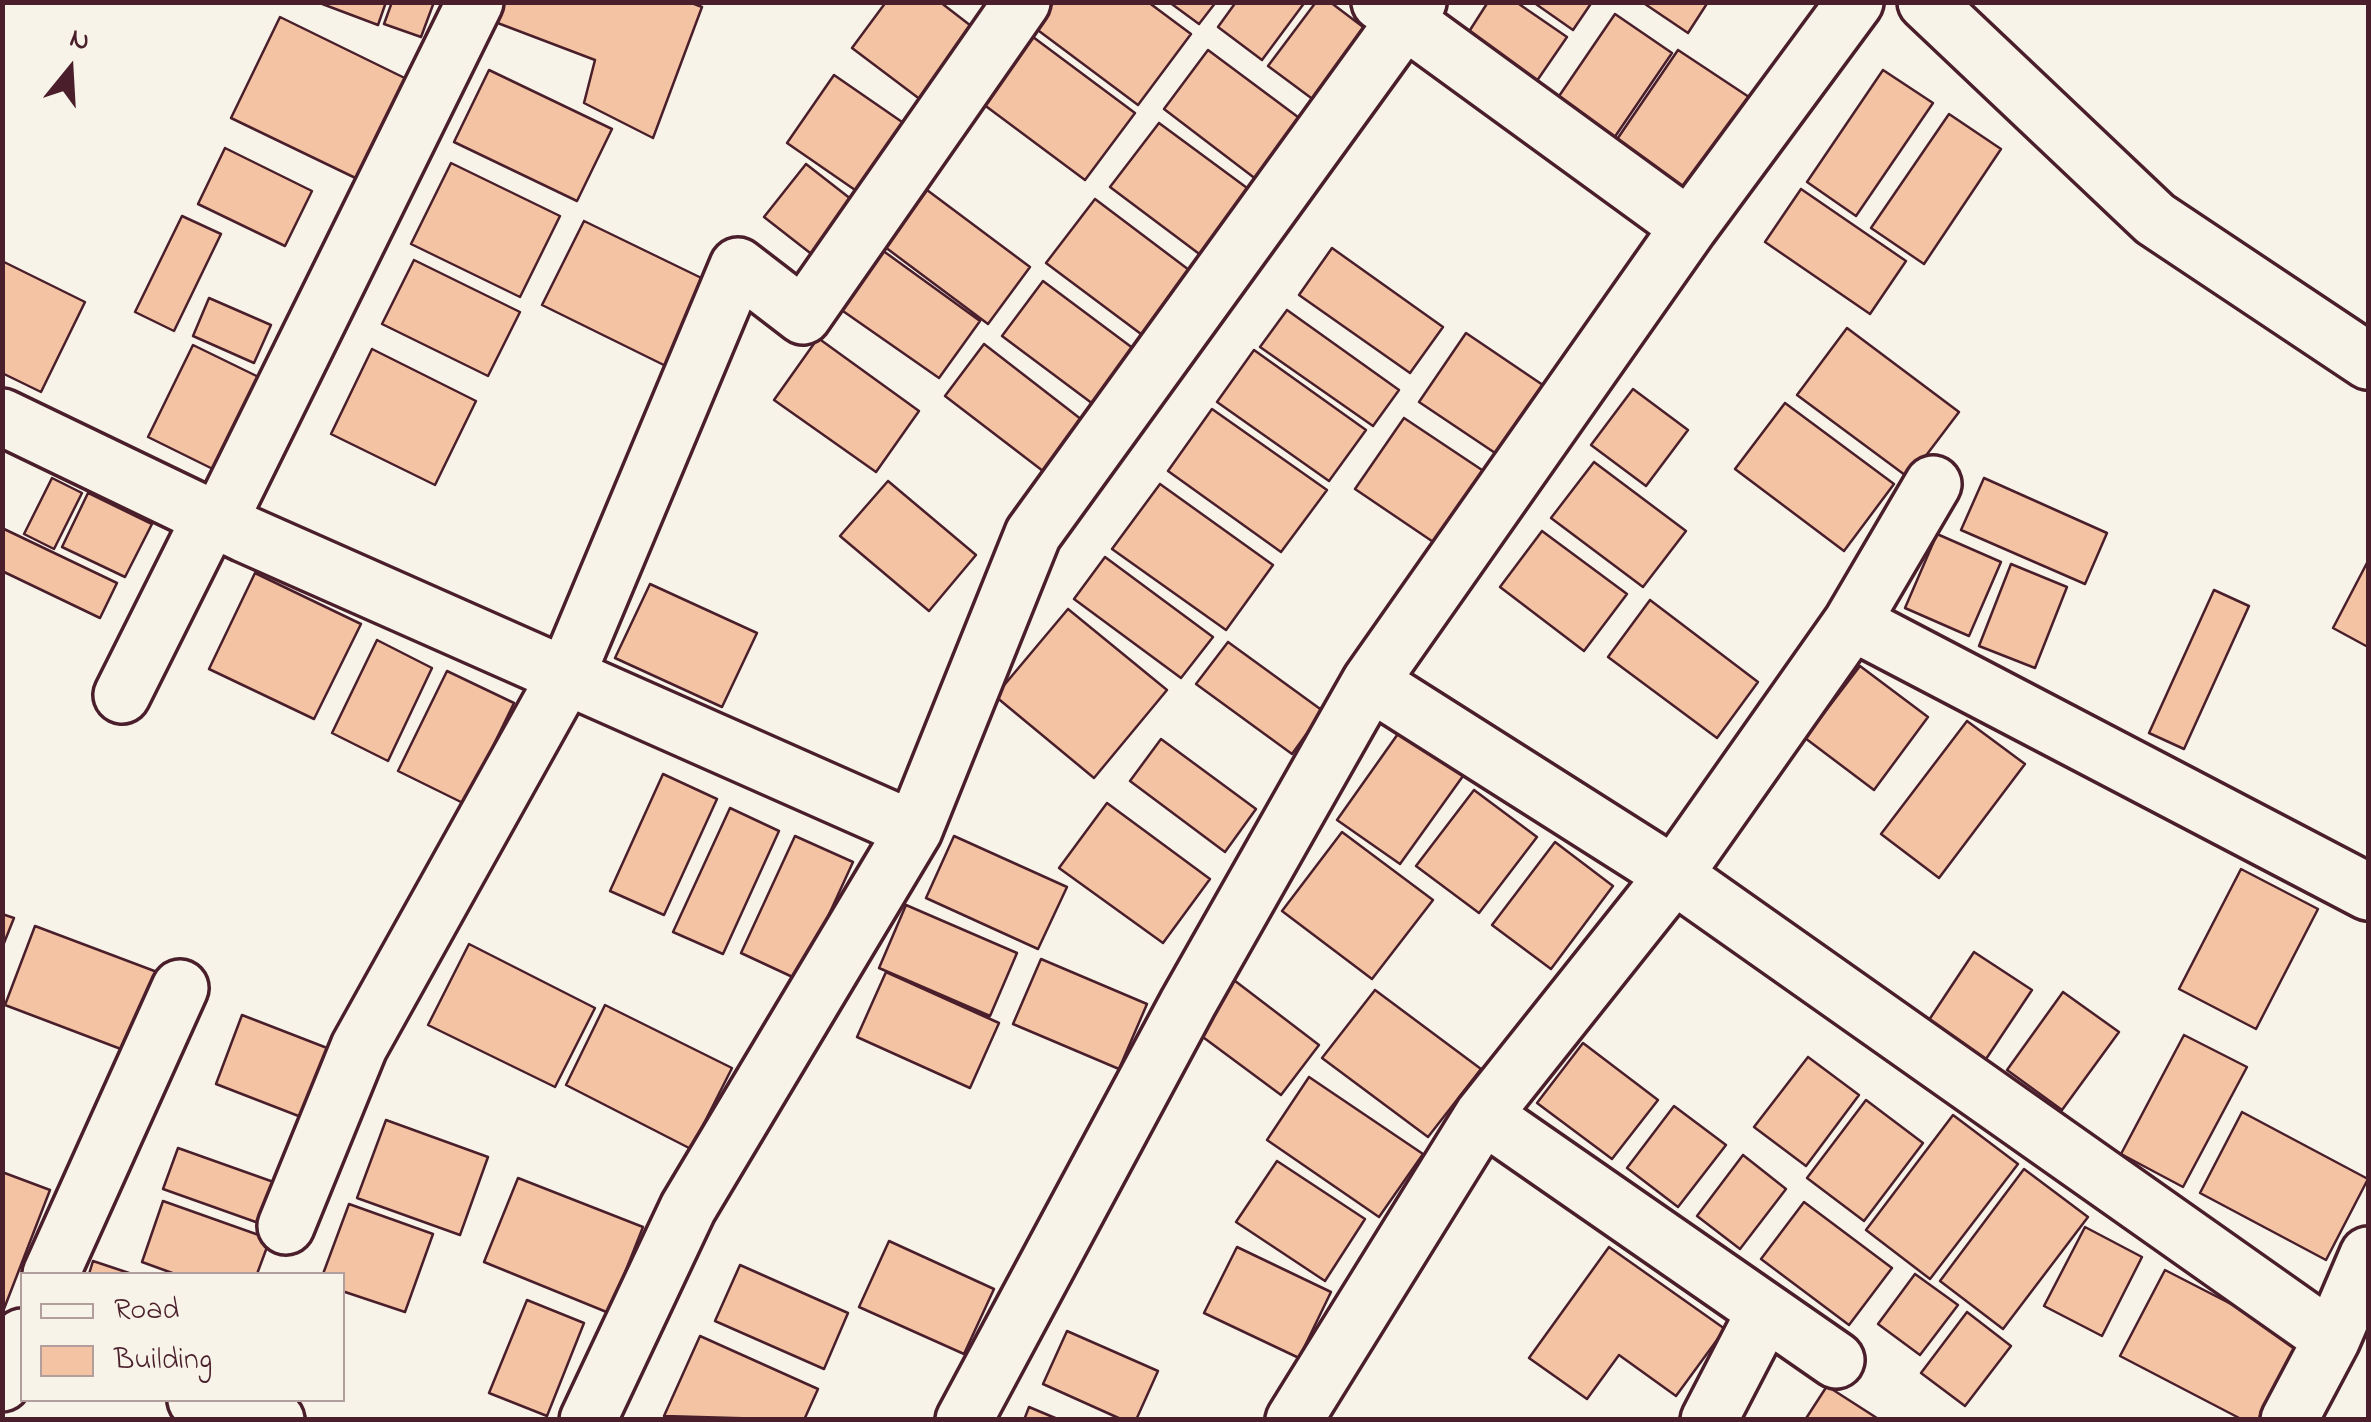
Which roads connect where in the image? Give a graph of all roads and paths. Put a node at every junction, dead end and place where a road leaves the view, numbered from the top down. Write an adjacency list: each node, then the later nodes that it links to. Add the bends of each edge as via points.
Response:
1 (475, 2): 10 (street)
2 (1022, 2): 12 (street, via 803,316 738,266)
3 (1856, 2): 6 (street)
4 (1926, 2): 7 (street, via 2156,220)
5 (1401, 8): 6 (street); 15 (street, via 1032,534)
6 (1689, 227): 13 (street)
7 (2368, 362)
8 (2, 417): 10 (street)
9 (1933, 484): 11 (street)
10 (215, 519): 12 (street); 14 (street)
11 (1852, 622): 16 (street); 17 (street)
12 (567, 674): 15 (street); 20 (street, via 359,1047)
13 (1370, 682): 16 (street); 29 (street)
14 (122, 695)
15 (914, 830): 28 (street, via 688,1208)
16 (1674, 875): 19 (street); 24 (street)
17 (2368, 892)
18 (180, 988): 22 (street)
19 (1484, 1114): 23 (street); 30 (street)
20 (286, 1226)
21 (2368, 1254): 24 (street)
22 (52, 1272)
23 (1766, 1312): 25 (street); 31 (street)
24 (2332, 1338): 32 (street)
25 (1836, 1360)
26 (204, 1402): 27 (street)
27 (276, 1420)
28 (588, 1420)
29 (964, 1420)
30 (1294, 1420)
31 (1709, 1420)
32 (2289, 1420)

